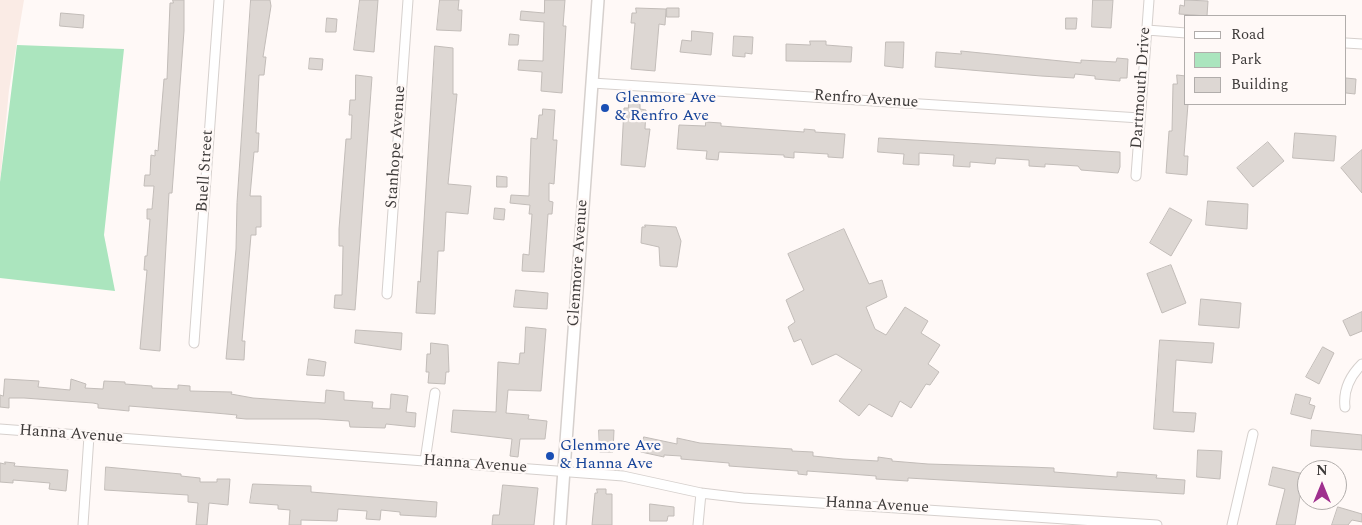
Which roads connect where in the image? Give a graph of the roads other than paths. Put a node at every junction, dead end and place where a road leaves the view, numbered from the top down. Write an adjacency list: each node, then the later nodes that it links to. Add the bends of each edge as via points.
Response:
1 (219, 0): 13 (street, Buell Street)
2 (408, 0): 12 (street, Stanhope Avenue)
3 (598, 0): 9 (street, Glenmore Avenue)
4 (1149, 0): 5 (street, Dartmouth Drive)
5 (1147, 30): 6 (street); 10 (street, Dartmouth Drive)
6 (1184, 33)
7 (1347, 43): 8 (street)
8 (1362, 44)
9 (592, 83): 10 (street, Renfro Avenue); 21 (street, Glenmore Avenue)
10 (1140, 118): 11 (street, Dartmouth Drive)
11 (1136, 176)
12 (387, 294)
13 (194, 343)
14 (1362, 364): 16 (street, via 1348,381)
15 (435, 393): 20 (street)
16 (1345, 408)
17 (0, 429): 19 (street, Hanna Avenue)
18 (1253, 434): 27 (street)
19 (89, 436): 20 (street, Hanna Avenue); 23 (street)
20 (424, 461): 21 (street, Hanna Avenue)
21 (564, 471): 22 (street, Hanna Avenue, via 638,478); 24 (street, Glenmore Avenue)
22 (701, 493): 25 (street); 26 (street, Hanna Avenue)
23 (83, 525)
24 (560, 525)
25 (698, 525)
26 (1158, 525)
27 (1232, 525)

